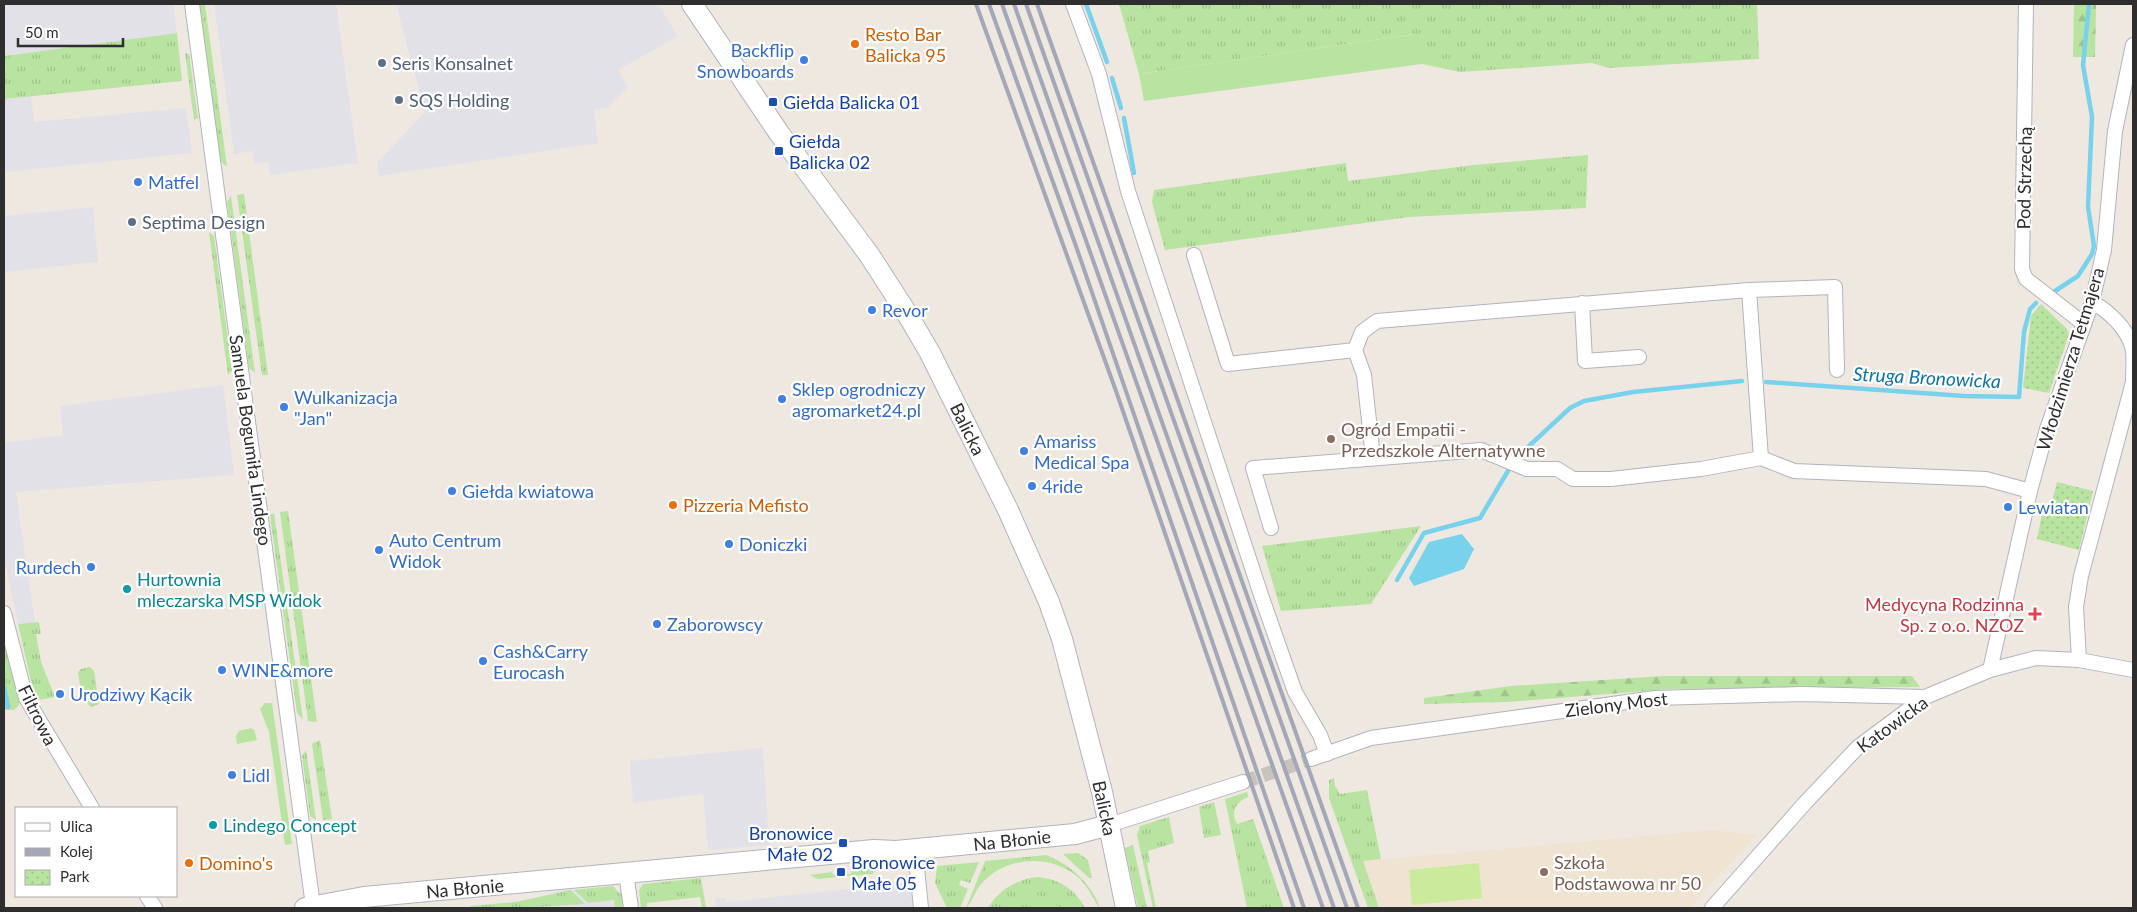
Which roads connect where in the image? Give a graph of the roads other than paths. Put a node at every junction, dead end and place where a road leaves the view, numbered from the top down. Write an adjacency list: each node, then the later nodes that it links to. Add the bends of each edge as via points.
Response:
1 (192, 4): 31 (street, Samuela Bogumiła Lindego)
2 (692, 4): 27 (street, Balicka, via 874,263 930,353 1008,510 1049,602 1080,703)
3 (1073, 4): 23 (street, via 1098,74 1128,191 1261,595 1295,692 1320,735)
4 (2026, 4): 10 (street, Pod Strzechą, via 2022,269 2026,279)
5 (2133, 45): 8 (street, Włodzimierza Tetmajera, via 2116,131 2104,250)
6 (1194, 255): 11 (street, via 1228,364)
7 (1749, 290): 9 (street); 13 (street, via 1834,288); 15 (street)
8 (2092, 302): 10 (street, Włodzimierza Tetmajera); 19 (street, via 2106,310 2124,329 2132,349 2133,382 2081,576 2076,607)
9 (1582, 304): 11 (street, via 1377,321 1362,332); 12 (street, via 1585,361)
10 (2084, 324): 16 (street, Włodzimierza Tetmajera, via 2047,429)
11 (1355, 350): 14 (street, via 1364,375)
12 (1639, 357)
13 (1837, 370)
14 (1373, 457): 15 (street, via 1481,450 1527,469 1557,469 1573,479 1611,479 1701,470); 17 (street, via 1253,468)
15 (1761, 458): 16 (street, via 1794,471 1986,479)
16 (2030, 491): 20 (street, Włodzimierza Tetmajera)
17 (1271, 528)
18 (4, 613): 26 (street, Filtrowa, via 26,698)
19 (2079, 660): 20 (street, Katowicka, via 2036,658); 21 (street, Katowicka)
20 (1990, 670): 22 (street, Katowicka)
21 (2133, 670)
22 (1925, 697): 23 (street, Zielony Most, via 1802,694 1675,696 1392,735); 36 (street, Katowicka, via 1858,747)
23 (1326, 754): 24 (street, Zielony Most)
24 (1312, 759)
25 (1243, 782): 27 (street)
26 (91, 807)
27 (1109, 825): 28 (street, Na Błonie, via 1075,834); 35 (street, Balicka)
28 (915, 849): 29 (street, Na Błonie); 34 (street)
29 (626, 873): 31 (street, Na Błonie, via 364,898); 33 (street)
30 (148, 897): 32 (street)
31 (309, 907)
32 (155, 908)
33 (631, 908)
34 (921, 908)
35 (1126, 908)
36 (1712, 908)

